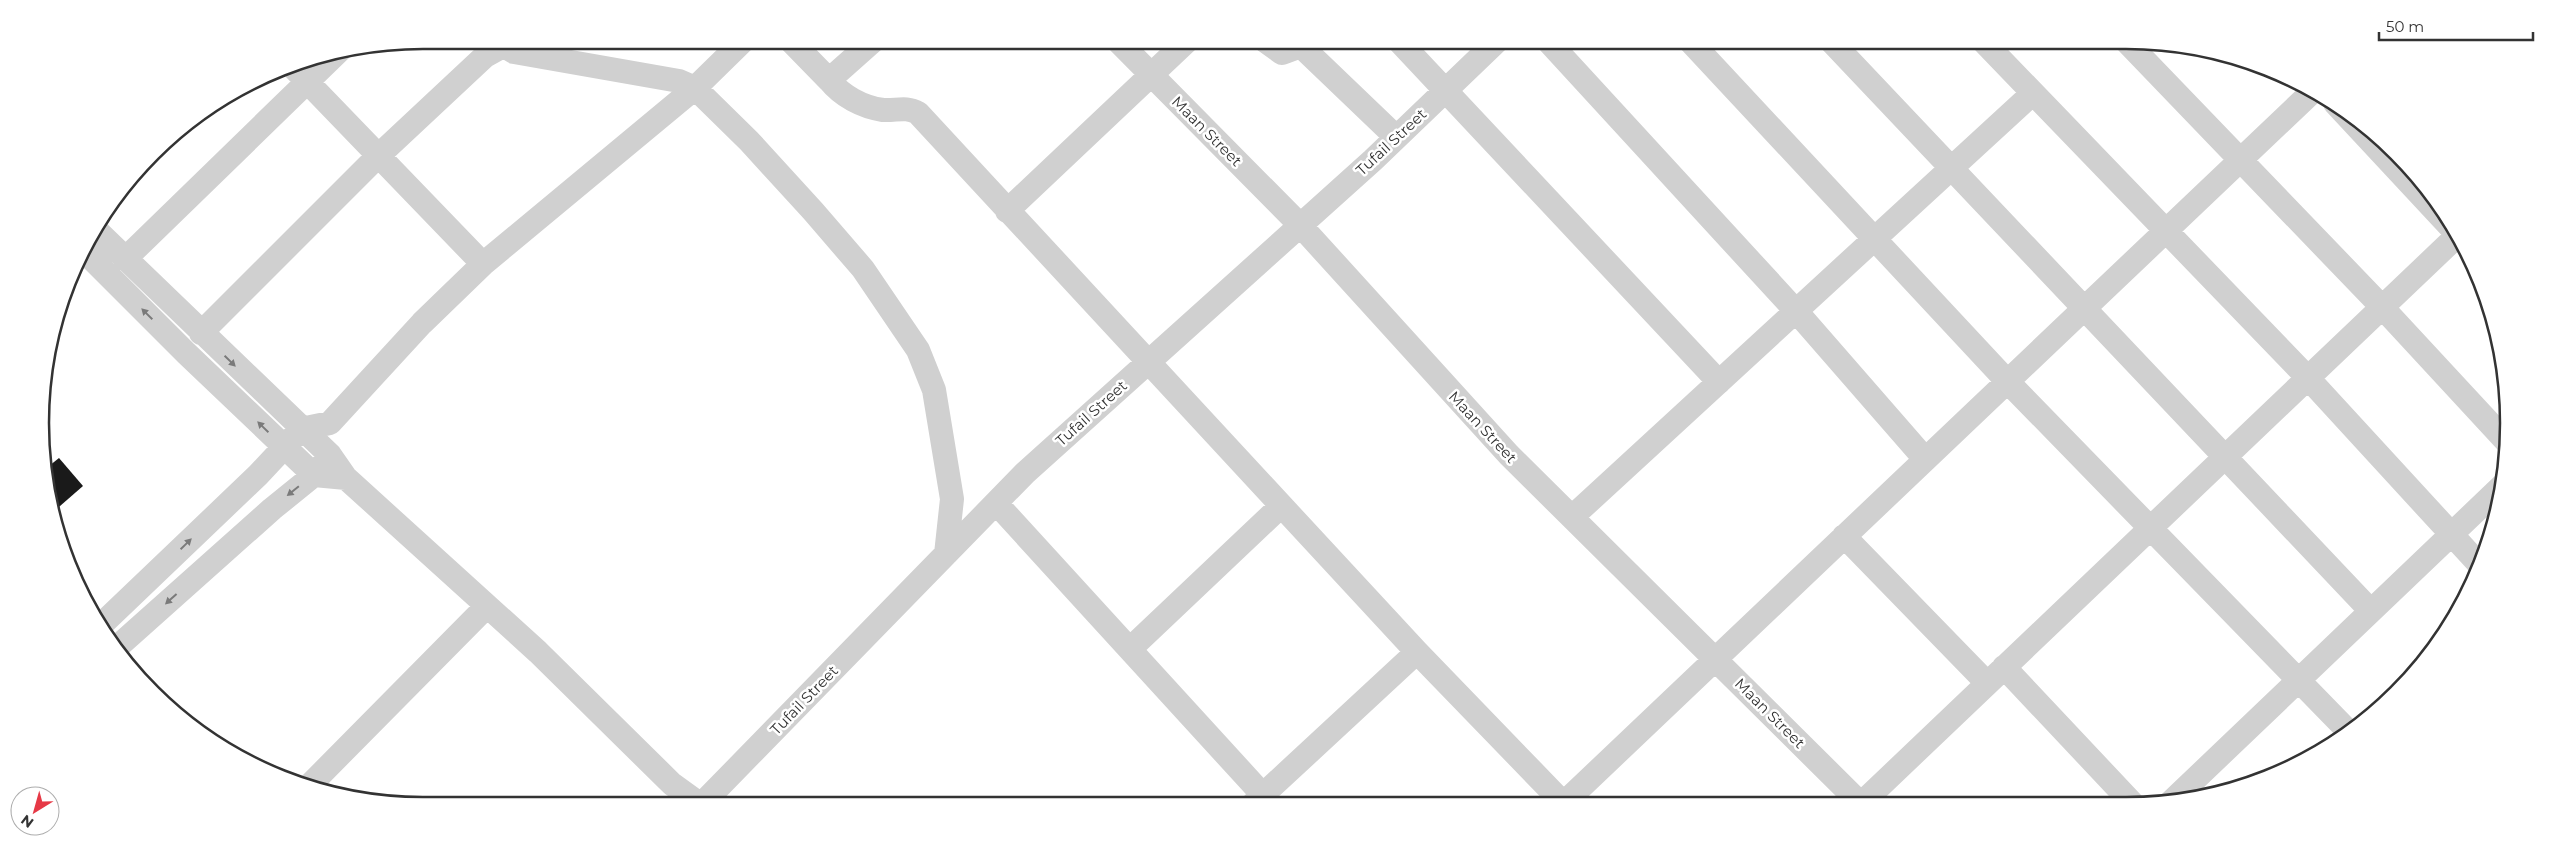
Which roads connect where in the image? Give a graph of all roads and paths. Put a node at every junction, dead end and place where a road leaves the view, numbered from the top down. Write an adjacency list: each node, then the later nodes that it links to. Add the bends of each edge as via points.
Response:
1 (492, 49): 27 (street)
2 (509, 49): 21 (street, via 679,80)
3 (735, 49): 21 (street)
4 (799, 49): 20 (street)
5 (864, 49): 20 (street)
6 (1126, 49): 19 (street, Maan Street)
7 (1178, 49): 19 (street)
8 (1276, 49): 9 (street, via 1282,53)
9 (1293, 49)
10 (1304, 49): 25 (street)
11 (1406, 49): 22 (street)
12 (1489, 49): 22 (street, Tufail Street)
13 (1555, 49): 42 (street)
14 (1697, 49): 35 (street)
15 (1839, 49): 29 (street)
16 (1991, 49): 23 (street)
17 (2134, 49): 28 (street)
18 (299, 73): 27 (street); 38 (street)
19 (1151, 75): 31 (street); 32 (street, Maan Street)
20 (829, 80): 31 (street, via 841,92 863,105 883,110 910,108 918,113)
21 (695, 88): 39 (street); 64 (street, via 750,141 813,210 863,269 918,350 934,390 952,500)
22 (1444, 92): 25 (street, Tufail Street); 47 (street)
23 (2033, 93): 29 (street); 33 (street)
24 (2308, 96): 28 (street)
25 (1396, 137): 32 (street, Tufail Street)
26 (2368, 138): 30 (street)
27 (378, 157): 39 (street); 43 (street)
28 (2241, 159): 33 (street); 40 (street)
29 (1951, 168): 35 (street); 41 (street)
30 (2429, 204)
31 (1007, 210): 44 (street)
32 (1300, 225): 44 (street, Tufail Street); 60 (street, Maan Street, via 1509,455)
33 (2167, 230): 41 (street); 45 (street)
34 (100, 234): 38 (street)
35 (1874, 239): 42 (street); 46 (street)
36 (2452, 240): 40 (street)
37 (88, 255): 51 (street, one-way to 37)
38 (125, 259): 43 (street)
39 (483, 264): 48 (street, via 422,323)
40 (2382, 307): 45 (street); 50 (street)
41 (2085, 309): 46 (street); 53 (street)
42 (1796, 311): 47 (street); 54 (street)
43 (201, 333): 49 (street, one-way to 49)
44 (1148, 362): 58 (street, Tufail Street, via 1025,472); 59 (street)
45 (2308, 378): 53 (street); 62 (street)
46 (2007, 381): 54 (street); 61 (street)
47 (1719, 382): 60 (street)
48 (330, 423): 49 (street); 52 (street)
49 (301, 429): 51 (street); 52 (street)
50 (2500, 434)
51 (284, 447): 55 (street); 68 (street, one-way to 51)
52 (330, 455): 55 (street); 56 (street)
53 (2225, 457): 61 (street); 67 (street)
54 (1925, 459): 63 (street)
55 (314, 475): 56 (street); 69 (street, one-way to 69)
56 (346, 478): 66 (street)
57 (2493, 494): 62 (street)
58 (996, 503): 64 (street, Tufail Street); 70 (street)
59 (1281, 506): 70 (street); 71 (street)
60 (1572, 517): 72 (street, Maan Street)
61 (2150, 528): 73 (street); 74 (street)
62 (2452, 534): 65 (street); 67 (street)
63 (1844, 536): 72 (street); 73 (street)
64 (946, 554): 79 (street, Tufail Street)
65 (2475, 558)
66 (487, 606): 76 (street); 78 (street)
67 (2370, 610): 74 (street)
68 (106, 621)
69 (121, 644)
70 (1130, 649): 80 (street)
71 (1417, 652): 81 (street); 82 (street)
72 (1716, 659): 83 (street); 84 (street, Maan Street)
73 (1995, 675): 85 (street); 86 (street)
74 (2298, 680): 75 (street); 77 (street)
75 (2344, 727)
76 (314, 780)
77 (2180, 793)
78 (689, 797)
79 (710, 797)
80 (1256, 797)
81 (1260, 797)
82 (1557, 797)
83 (1571, 797)
84 (1855, 797)
85 (1867, 797)
86 (2126, 797)

